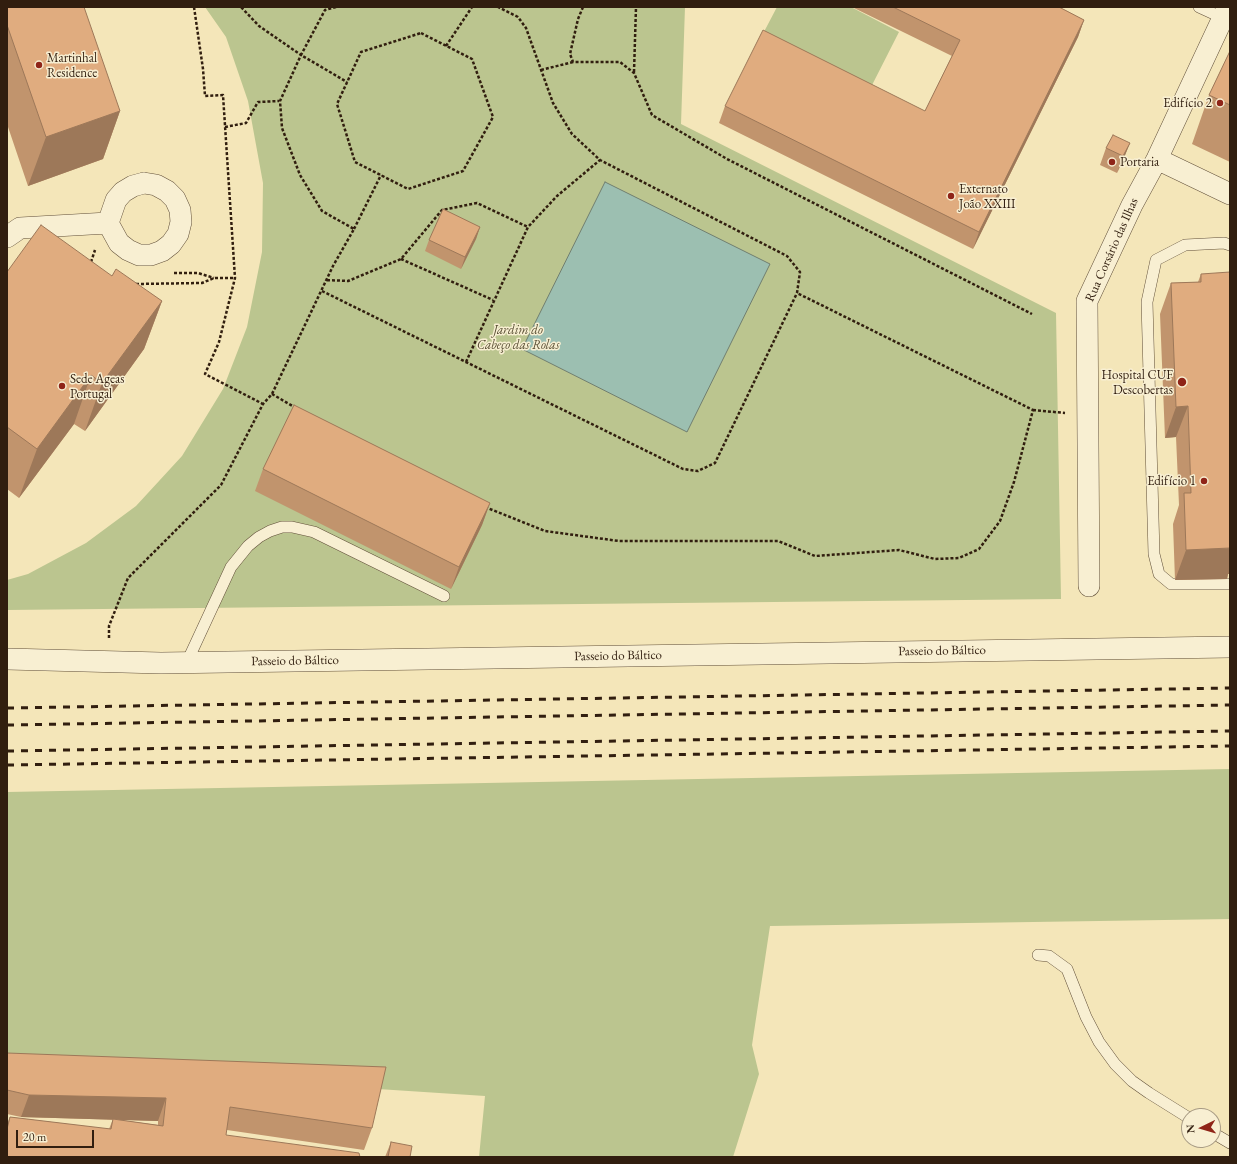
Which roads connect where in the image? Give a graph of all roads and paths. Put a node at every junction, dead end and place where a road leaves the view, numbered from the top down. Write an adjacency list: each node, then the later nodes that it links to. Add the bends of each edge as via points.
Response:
1 (194, 7): 17 (path, via 205,96 224,95)
2 (241, 7): 11 (path, via 259,26)
3 (336, 7): 11 (path, via 325,10)
4 (472, 7): 10 (path)
5 (498, 7): 13 (path, via 518,17 526,28)
6 (583, 7): 12 (path, via 570,54)
7 (636, 7): 14 (path)
8 (1199, 7): 9 (lane)
9 (1226, 13): 18 (street, Rua Corsário das Ilhas)
10 (446, 46): 15 (path, via 421,33 361,52); 20 (path, via 472,59 494,117 463,171 408,189)
11 (301, 55): 15 (path); 16 (path)
12 (573, 62): 13 (path); 14 (path, via 620,62)
13 (541, 70): 19 (path, via 553,103 572,134)
14 (634, 73): 38 (path, via 652,115 727,159)
15 (347, 82): 20 (path, via 337,104 355,162)
16 (280, 101): 17 (path, via 258,102 246,123); 25 (path, via 282,128 300,175 322,211)
17 (225, 127): 32 (path)
18 (1157, 159): 21 (street); 44 (street, Rua Corsário das Ilhas, via 1132,205 1087,301)
19 (600, 160): 23 (path, via 557,196); 36 (path, via 787,256 800,272)
20 (381, 175): 25 (path)
21 (1230, 194)
22 (108, 223): 24 (street)
23 (528, 227): 28 (path, via 477,203 442,210); 37 (path)
24 (11, 228)
25 (354, 229): 33 (path)
26 (1230, 245): 46 (lane, via 1185,245 1156,260 1147,302 1154,554 1159,574 1171,584)
27 (96, 249): 29 (path, via 90,261)
28 (401, 258): 33 (path, via 348,281); 37 (path)
29 (96, 266)
30 (198, 273): 31 (path)
31 (214, 278): 32 (path); 34 (path, via 202,283)
32 (235, 278): 41 (path, via 219,342 205,374)
33 (327, 280): 35 (path)
34 (128, 285)
35 (322, 291): 39 (path); 40 (path)
36 (798, 294): 39 (path, via 715,464 698,471 683,469); 43 (path)
37 (493, 300): 39 (path)
38 (1032, 314)
39 (466, 362)
40 (272, 394): 41 (path); 42 (path)
41 (264, 404): 51 (path, via 221,485 128,578 109,626)
42 (299, 410)
43 (1033, 410): 44 (path, via 1058,413); 45 (path, via 1014,482 1000,521 979,549 959,558 935,559 899,550 815,556 778,541 619,541 545,531)
44 (1087, 410): 47 (street, Rua Corsário das Ilhas)
45 (480, 505)
46 (1230, 584)
47 (1090, 586)
48 (444, 596): 52 (lane, via 314,532 292,527 270,530 248,546 231,567)
49 (1230, 647): 52 (street, Passeio do Báltico)
50 (7, 659): 51 (street, Passeio do Báltico)
51 (107, 662): 52 (street, Passeio do Báltico)
52 (187, 662)
53 (1038, 955): 54 (lane, via 1049,956 1067,969 1086,1017 1099,1042 1115,1064 1132,1081)
54 (1181, 1113)
55 (1221, 1137): 56 (lane)
56 (1230, 1143)

